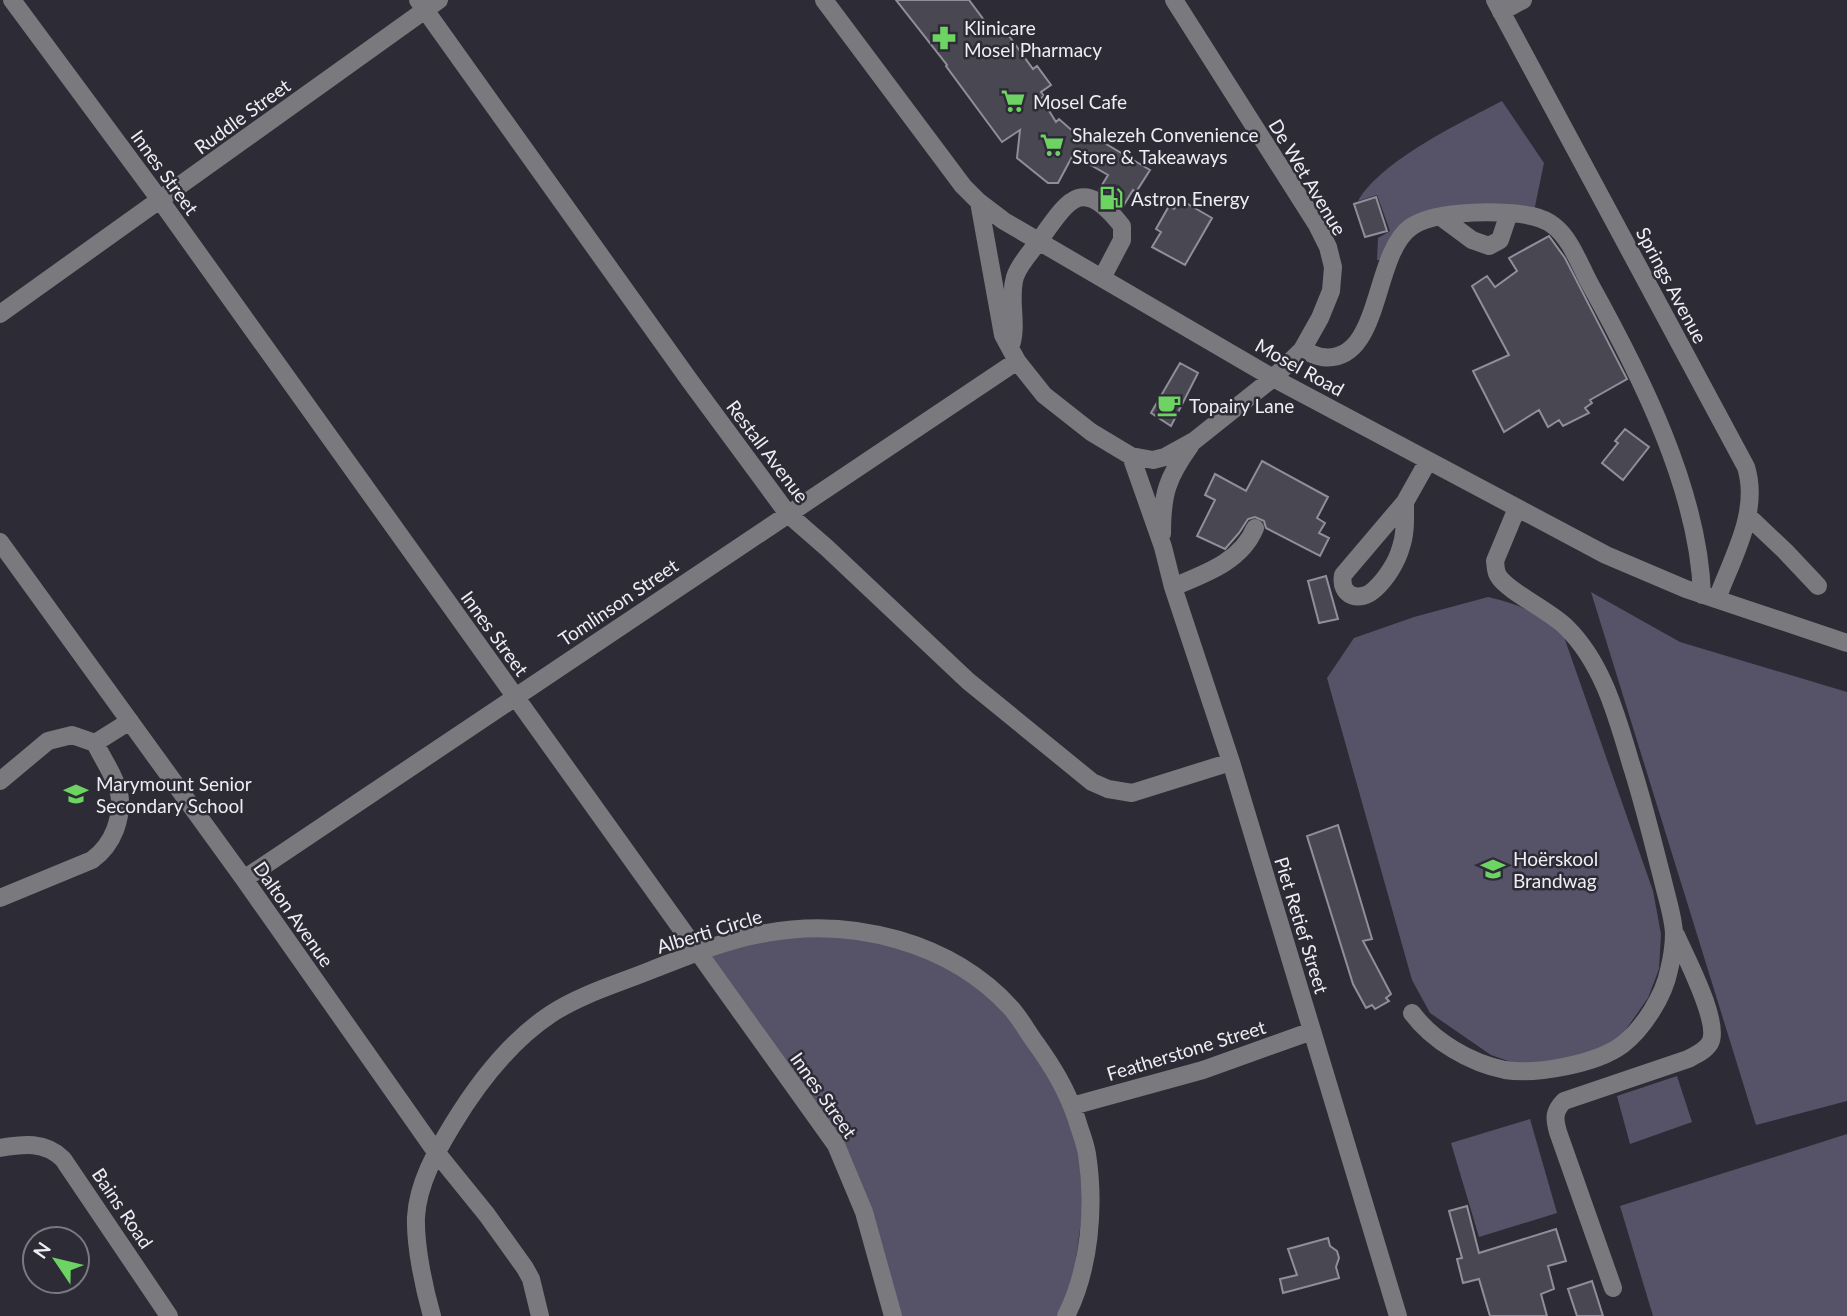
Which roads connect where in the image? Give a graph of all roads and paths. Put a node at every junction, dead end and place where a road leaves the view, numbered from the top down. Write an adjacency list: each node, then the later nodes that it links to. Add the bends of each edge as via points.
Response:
1 (12, 0): 7 (street, Innes Street)
2 (824, 0): 8 (street, Mosel Road)
3 (1174, 0): 14 (street, De Wet Avenue, via 1328,247 1333,268 1331,290)
4 (1523, 0): 6 (street)
5 (427, 3): 7 (street, Ruddle Street); 22 (street, Restall Avenue, via 690,382)
6 (1498, 6): 23 (street, Springs Avenue, via 1746,467 1752,495)
7 (160, 200): 13 (street, Ruddle Street); 31 (street, Innes Street)
8 (979, 202): 11 (street, Mosel Road); 15 (street, Piet Retief Street, via 1003,335)
9 (1509, 213): 10 (street); 10 (street, via 1500,240 1489,246 1472,240); 29 (street, via 1545,220 1561,232 1639,374 1693,526)
10 (1441, 217): 14 (street, via 1411,227 1394,247 1357,344 1343,354 1323,357)
11 (1039, 241): 12 (street, Mosel Road); 12 (street, via 1072,200 1089,197 1104,206 1123,231); 15 (street, via 1014,280)
12 (1102, 278): 16 (street, Mosel Road)
13 (0, 314)
14 (1302, 350): 16 (street, De Wet Avenue)
15 (1013, 354): 18 (street, Piet Retief Street, via 1044,396); 22 (street, Tomlinson Street)
16 (1273, 378): 17 (street, Piet Retief Street); 19 (street, Mosel Road)
17 (1194, 441): 18 (street, Piet Retief Street, via 1153,460); 26 (street, Piet Retief Street, via 1167,485)
18 (1131, 456): 26 (street, Piet Retief Street)
19 (1428, 461): 20 (street); 21 (street, Mosel Road)
20 (1405, 502): 20 (street, via 1343,575 1342,585 1350,596 1368,594 1390,570 1402,545)
21 (1517, 508): 29 (street, Mosel Road, via 1606,555); 38 (street, via 1495,561 1496,571 1504,583 1564,624 1594,663 1631,763)
22 (788, 514): 31 (street, Tomlinson Street); 34 (street, Restall Avenue, via 968,681 1092,782 1132,793)
23 (1748, 516): 27 (street); 29 (street, Springs Avenue)
24 (1255, 528): 28 (street, via 1229,559)
25 (0, 542): 32 (street, Dalton Avenue)
26 (1163, 547): 28 (street, Piet Retief Street)
27 (1818, 586)
28 (1173, 587): 34 (street, Piet Retief Street)
29 (1709, 597): 30 (street, Mosel Road)
30 (1847, 643)
31 (515, 697): 36 (street, Tomlinson Street); 39 (street, Innes Street)
32 (130, 721): 33 (street); 36 (street, Dalton Avenue)
33 (95, 744): 35 (street, via 72,735 48,741); 37 (street, via 117,785 122,806 111,839 92,860)
34 (1231, 762): 41 (street, Piet Retief Street)
35 (0, 780)
36 (244, 879): 44 (street, Dalton Avenue)
37 (0, 898)
38 (1674, 932): 40 (street, via 1669,972 1654,1009 1622,1045 1568,1067 1506,1070 1486,1064 1444,1042); 45 (street, via 1713,1022 1710,1042 1688,1059 1564,1101 1556,1109 1558,1132)
39 (696, 953): 42 (street, Alberti Circle, via 766,933 813,929 874,933 918,946 958,965 1011,1008 1057,1072); 44 (street, Alberti Circle, via 551,1014 485,1076); 49 (street, Innes Street, via 836,1145 863,1212)
40 (1412, 1013)
41 (1312, 1031): 42 (street, Featherstone Street, via 1202,1070); 51 (street, Piet Retief Street)
42 (1072, 1106): 50 (street, Alberti Circle, via 1087,1152 1088,1233 1075,1298)
43 (0, 1149): 46 (street, Bains Road, via 26,1144 51,1150 63,1159)
44 (436, 1152): 47 (street, Alberti Circle, via 416,1217); 48 (street, Dalton Avenue, via 525,1268)
45 (1613, 1288)
46 (169, 1316)
47 (432, 1316)
48 (540, 1316)
49 (893, 1316)
50 (1066, 1316)
51 (1398, 1316)

